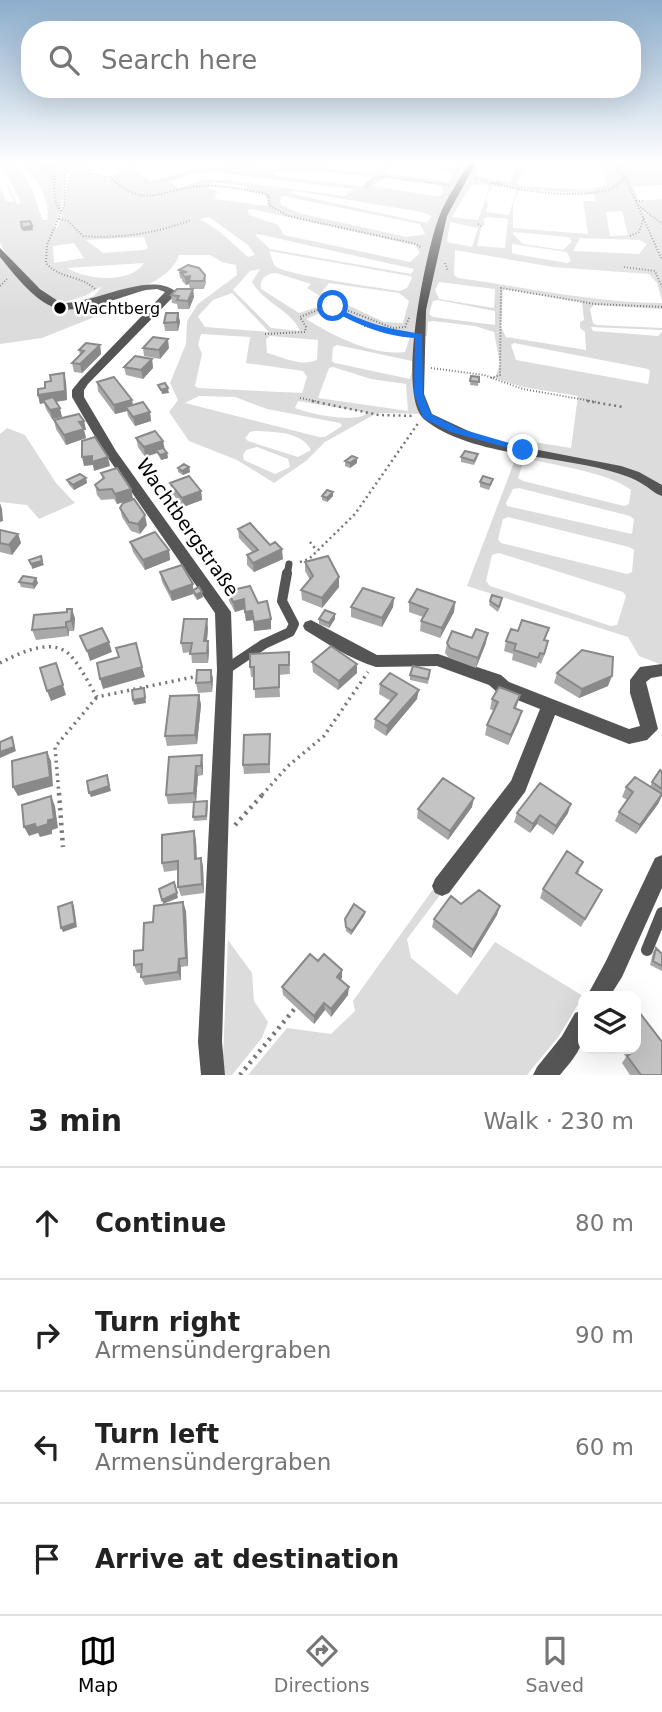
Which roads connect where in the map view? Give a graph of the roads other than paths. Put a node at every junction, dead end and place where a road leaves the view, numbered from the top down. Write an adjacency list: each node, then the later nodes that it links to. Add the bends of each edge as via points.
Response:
1 (446, 211): 3 (street, via 419,322 418,394 424,418 507,446 603,466)
2 (0, 251): 6 (street, Wachtbergstraße, via 61,306 146,286 170,291 83,382 78,397 110,452 223,612)
3 (662, 492)
4 (289, 564): 6 (lane, via 282,601 294,624 290,632)
5 (311, 626): 8 (street, via 376,661 438,660)
6 (225, 670): 15 (street, Wachtbergstraße)
7 (662, 670): 8 (street, via 646,672 638,680 637,691 649,718 649,729 641,735 615,733)
8 (550, 705): 10 (street, via 518,786)
9 (662, 865): 13 (street)
10 (442, 886)
11 (662, 913): 12 (lane)
12 (648, 950)
13 (601, 991)
14 (578, 1030): 16 (street)
15 (213, 1075)
16 (545, 1075)

